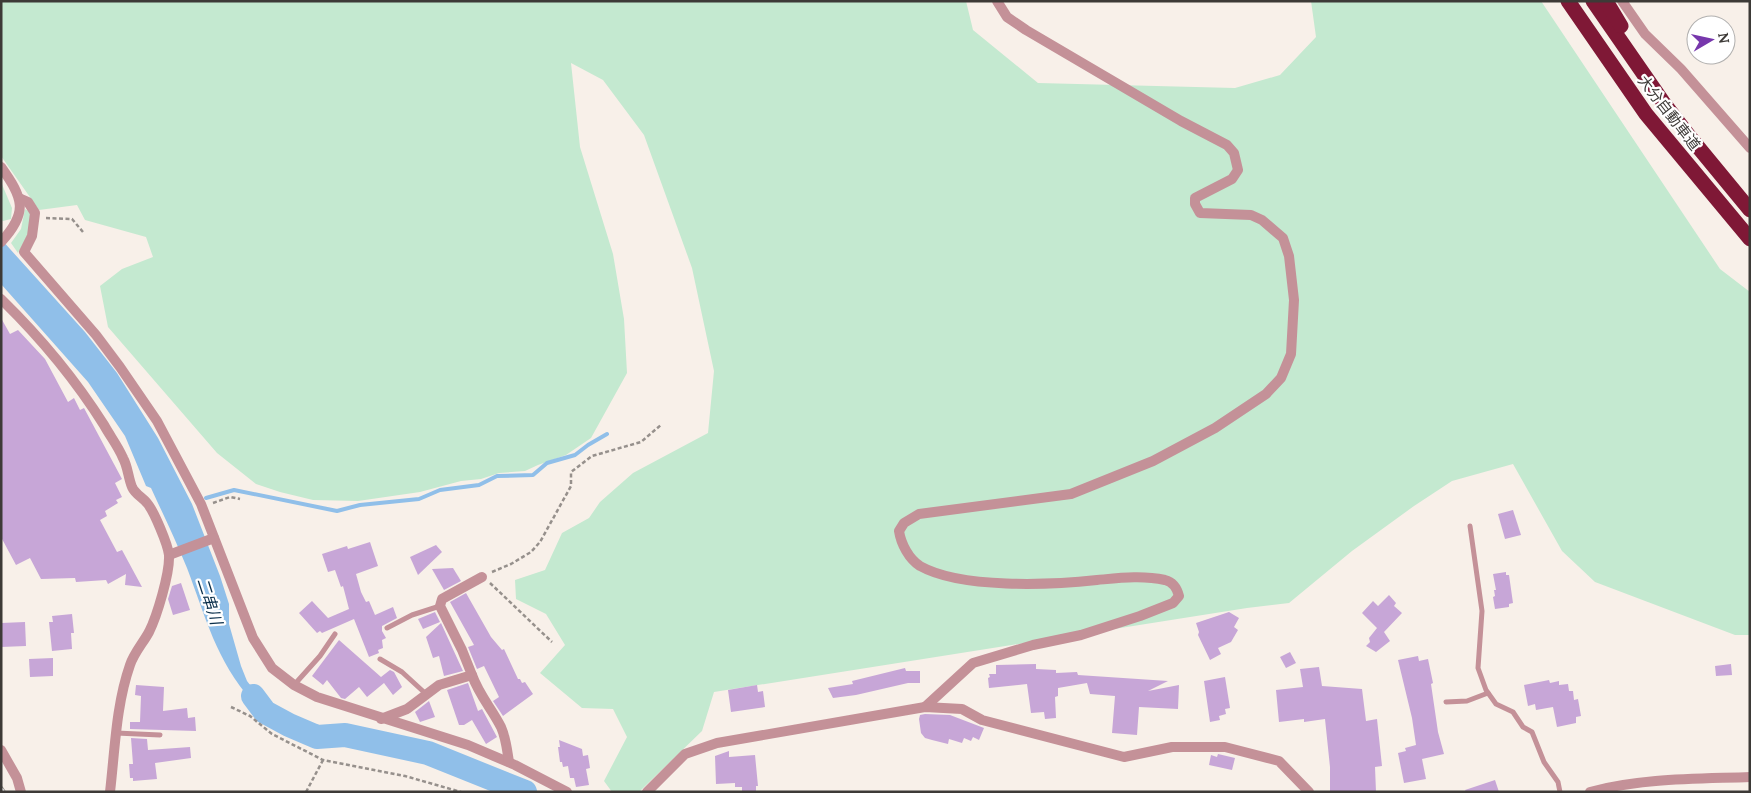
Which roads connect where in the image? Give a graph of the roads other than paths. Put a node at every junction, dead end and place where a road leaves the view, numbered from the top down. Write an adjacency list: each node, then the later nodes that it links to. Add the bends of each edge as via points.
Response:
1 (997, 1): 29 (street, via 1007,17 1026,30 1180,121 1227,145 1234,153 1238,170 1232,179 1195,198 1195,204 1200,213 1252,215 1282,238 1289,256 1294,300 1291,354 1281,378 1266,394 1215,428 1153,461 1071,494 919,514 904,524 899,531 906,551 918,565 939,574 966,580 1026,584 1126,577 1166,580 1177,588 1179,596 1173,603 1081,635 973,663)
2 (1558, 1): 7 (highway)
3 (1568, 1): 7 (highway, 大分自動車道)
4 (1593, 1): 8 (highway, 大分自動車道)
5 (1606, 1): 8 (highway)
6 (1622, 1): 9 (street, via 1645,34)
7 (1620, 78): 14 (highway, 大分自動車道, via 1673,148)
8 (1689, 136): 12 (highway, 大分自動車道)
9 (1750, 148)
10 (1, 167): 11 (street)
11 (19, 198): 13 (street, via 21,209); 17 (street, via 28,202 35,213 32,236 24,252 70,303 157,421 202,507)
12 (1750, 210)
13 (5, 238)
14 (1750, 239)
15 (1, 299): 18 (street, via 90,402 123,456 137,495 152,509)
16 (1470, 526): 26 (lane, via 1482,611 1478,668)
17 (214, 538): 18 (street); 25 (street, via 253,638 272,668)
18 (169, 555): 31 (street, via 158,609 150,630 130,662)
19 (482, 577): 20 (street, via 442,599)
20 (440, 606): 21 (lane); 24 (street)
21 (387, 628)
22 (335, 634): 25 (lane)
23 (380, 660): 27 (lane, via 402,672)
24 (472, 675): 27 (street, via 439,685); 34 (street, via 504,736)
25 (294, 685): 30 (street, via 317,697)
26 (1488, 693): 28 (lane, via 1467,701); 41 (lane, via 1496,704 1513,712 1522,727 1532,732)
27 (426, 694): 30 (street, via 407,709)
28 (1446, 702)
29 (925, 707): 39 (street, via 717,743 685,754); 40 (street, via 962,709 982,720 1124,757 1172,747 1225,747 1279,761)
30 (381, 719): 34 (street, via 468,745)
31 (116, 733): 32 (lane); 37 (street)
32 (160, 735)
33 (1, 750): 36 (street)
34 (508, 762): 38 (street)
35 (1750, 777): 42 (street, via 1681,780 1608,787)
36 (21, 792)
37 (110, 792)
38 (567, 792)
39 (647, 792)
40 (1309, 792)
41 (1560, 792)
42 (1590, 792)

